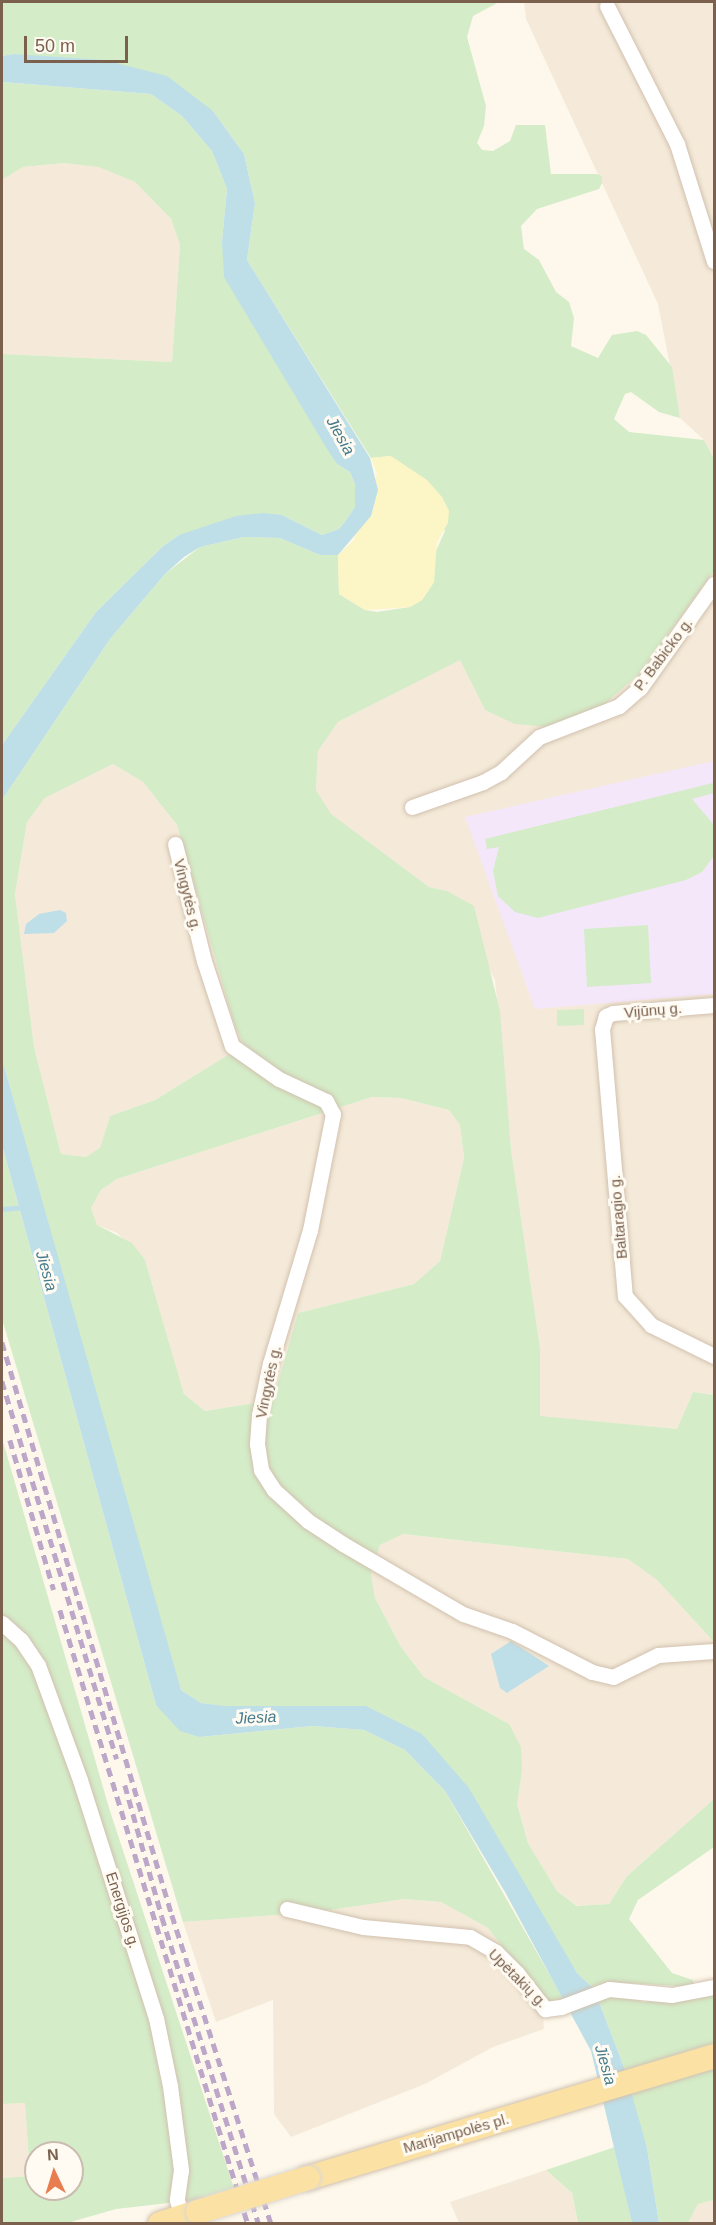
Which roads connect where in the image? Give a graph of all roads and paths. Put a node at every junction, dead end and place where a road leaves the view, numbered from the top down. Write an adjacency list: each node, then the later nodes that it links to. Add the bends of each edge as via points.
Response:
1 (607, 6): 2 (street, via 676,144)
2 (714, 261)
3 (714, 584): 4 (street, P. Babicko g., via 640,688 620,706 538,737 501,772 483,782)
4 (412, 807)
5 (175, 844): 10 (street, Vingytės g., via 204,962 232,1046 279,1079 326,1101 333,1114 310,1230 259,1415 257,1443 261,1470 274,1490 308,1521 343,1544 463,1614 512,1631 592,1672 613,1677 658,1654)
6 (714, 1005): 7 (street, Vijūnų g., via 613,1013 602,1021)
7 (602, 1029): 8 (street, Baltaragio g., via 625,1296 651,1326)
8 (714, 1356)
9 (2, 1623): 14 (street, Energijos g., via 21,1640 39,1665 156,2018 181,2170 177,2200)
10 (714, 1651)
11 (287, 1909): 12 (street, Upėtakių g., via 363,1927 443,1931 470,1937 496,1952 545,2009 592,1994 630,1989 672,1995)
12 (714, 1987)
13 (703, 2059): 14 (main road, Marijampolės pl., bridge)
14 (180, 2217)

